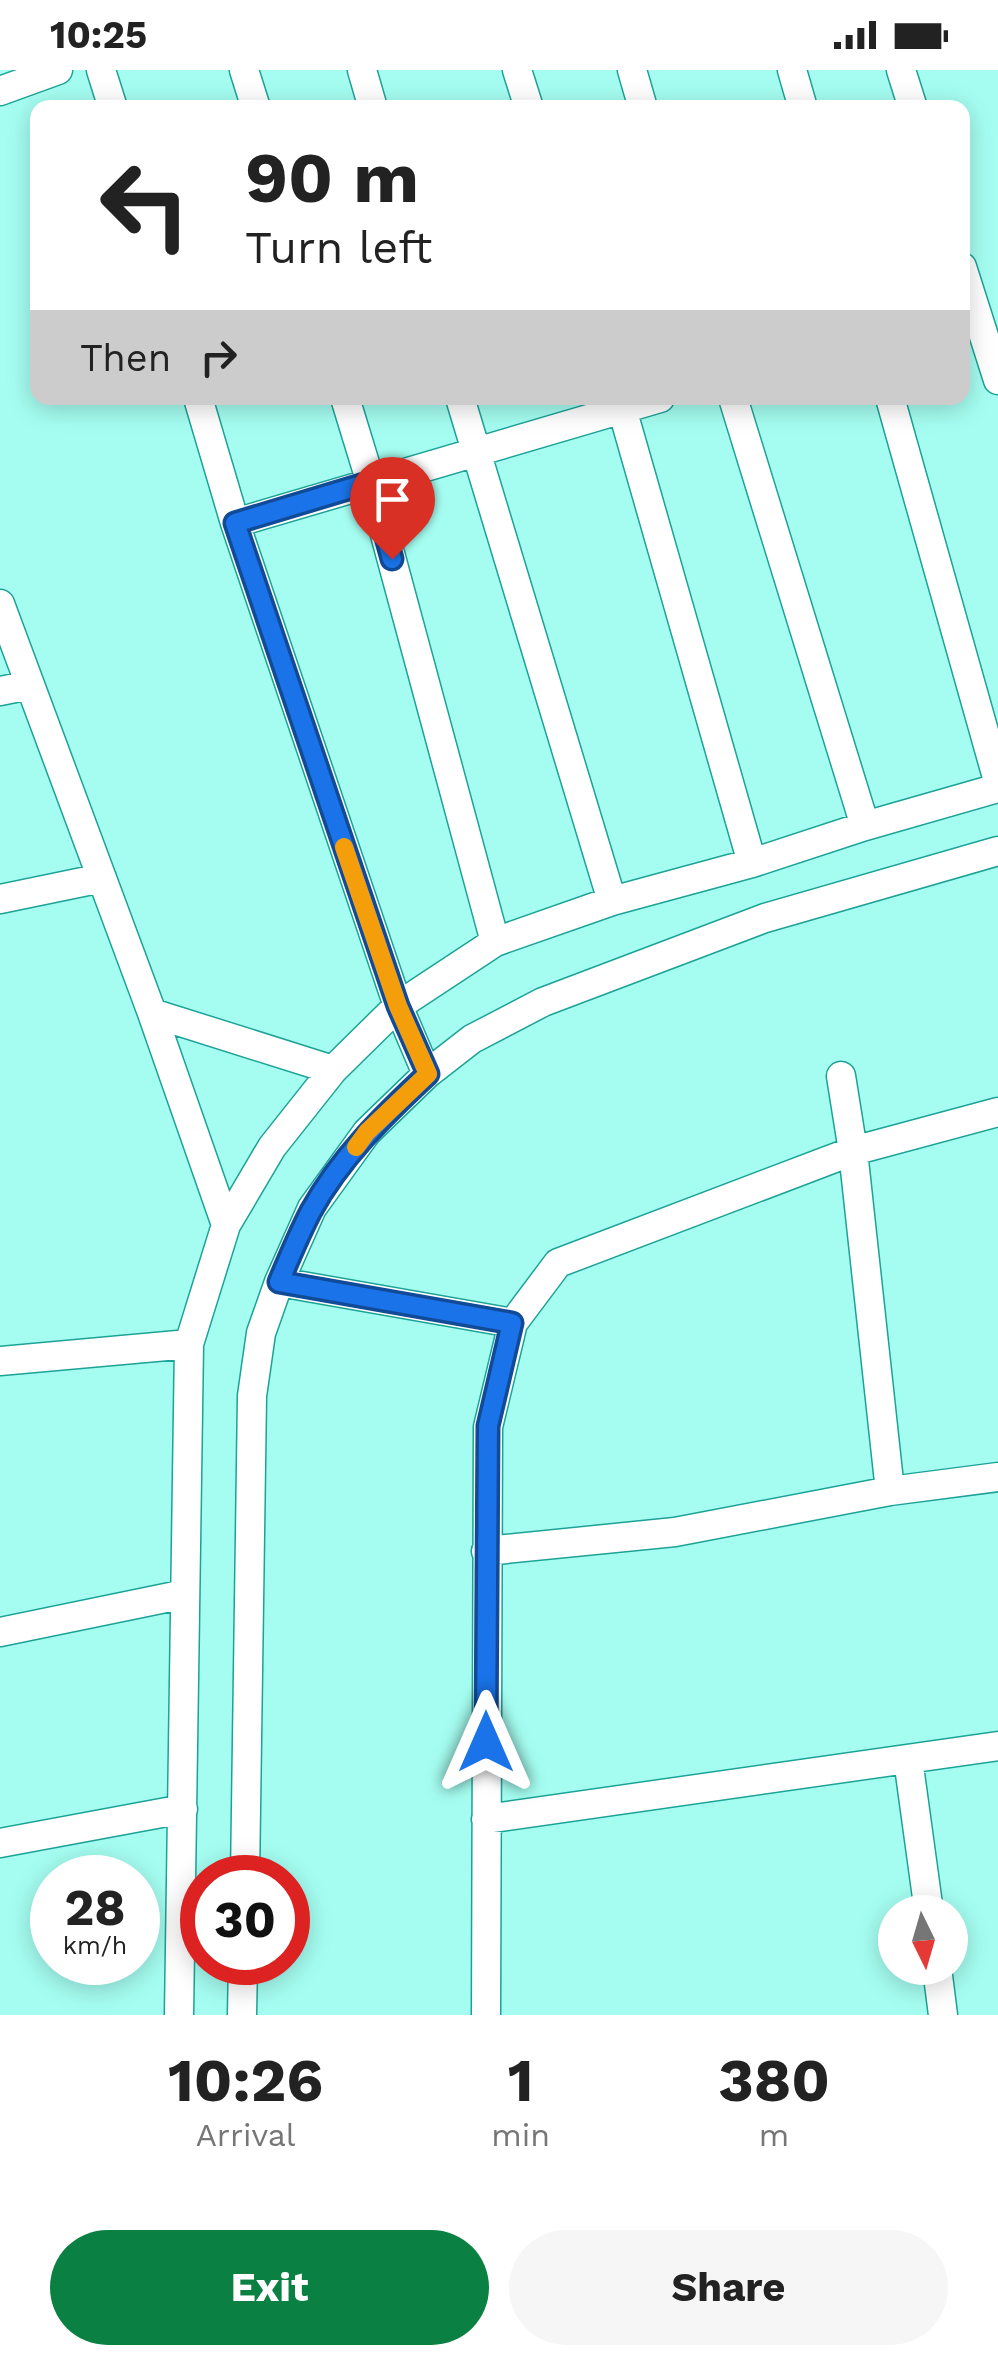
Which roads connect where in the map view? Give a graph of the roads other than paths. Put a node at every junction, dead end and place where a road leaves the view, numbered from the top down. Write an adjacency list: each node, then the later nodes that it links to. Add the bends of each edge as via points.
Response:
1 (58, 70): 9 (street)
2 (102, 70): 10 (street)
3 (244, 70): 11 (street)
4 (362, 70): 12 (street)
5 (517, 70): 13 (street)
6 (632, 70): 14 (street)
7 (792, 70): 15 (street)
8 (901, 70): 16 (street)
9 (0, 90)
10 (110, 100)
11 (253, 100)
12 (371, 100)
13 (526, 100)
14 (641, 100)
15 (801, 100)
16 (910, 100)
17 (978, 303): 18 (street)
18 (998, 380)
19 (200, 405): 28 (street)
20 (347, 405): 27 (street)
21 (462, 405): 26 (street)
22 (615, 405): 26 (street)
23 (622, 405): 35 (street)
24 (735, 405): 33 (street)
25 (892, 405): 32 (street)
26 (477, 452): 27 (street); 38 (street)
27 (371, 482): 28 (street); 39 (street)
28 (235, 523): 40 (street)
29 (0, 604): 30 (street)
30 (30, 685): 31 (street); 36 (street)
31 (0, 692)
32 (998, 784): 33 (street)
33 (865, 826): 35 (street)
34 (998, 851): 43 (street, via 765,918 543,1002 472,1039)
35 (752, 864): 38 (street)
36 (102, 878): 37 (street); 41 (street)
37 (0, 899)
38 (612, 901): 39 (street)
39 (494, 942): 40 (street)
40 (398, 1006): 42 (street); 43 (street)
41 (152, 1013): 42 (street); 47 (street)
42 (334, 1070): 47 (street, via 272,1148)
43 (428, 1074): 48 (street, via 367,1132 312,1208)
44 (841, 1076): 46 (street)
45 (998, 1112): 46 (street)
46 (852, 1151): 49 (street, via 558,1262); 53 (street)
47 (226, 1226): 50 (street)
48 (279, 1282): 49 (street); 62 (street, via 252,1396)
49 (512, 1323): 54 (street, via 488,1426)
50 (189, 1344): 51 (street); 55 (street)
51 (0, 1361)
52 (998, 1476): 53 (street)
53 (890, 1491): 54 (street, via 675,1532)
54 (486, 1550): 60 (street)
55 (185, 1594): 56 (street); 59 (street)
56 (0, 1632)
57 (998, 1746): 58 (street)
58 (908, 1759): 60 (street); 63 (street)
59 (182, 1809): 61 (street); 66 (street)
60 (486, 1818): 68 (street)
61 (0, 1843)
62 (244, 1855)
63 (927, 1895)
64 (243, 1985): 67 (street)
65 (940, 1985): 69 (street)
66 (178, 2015)
67 (242, 2015)
68 (486, 2015)
69 (944, 2015)

